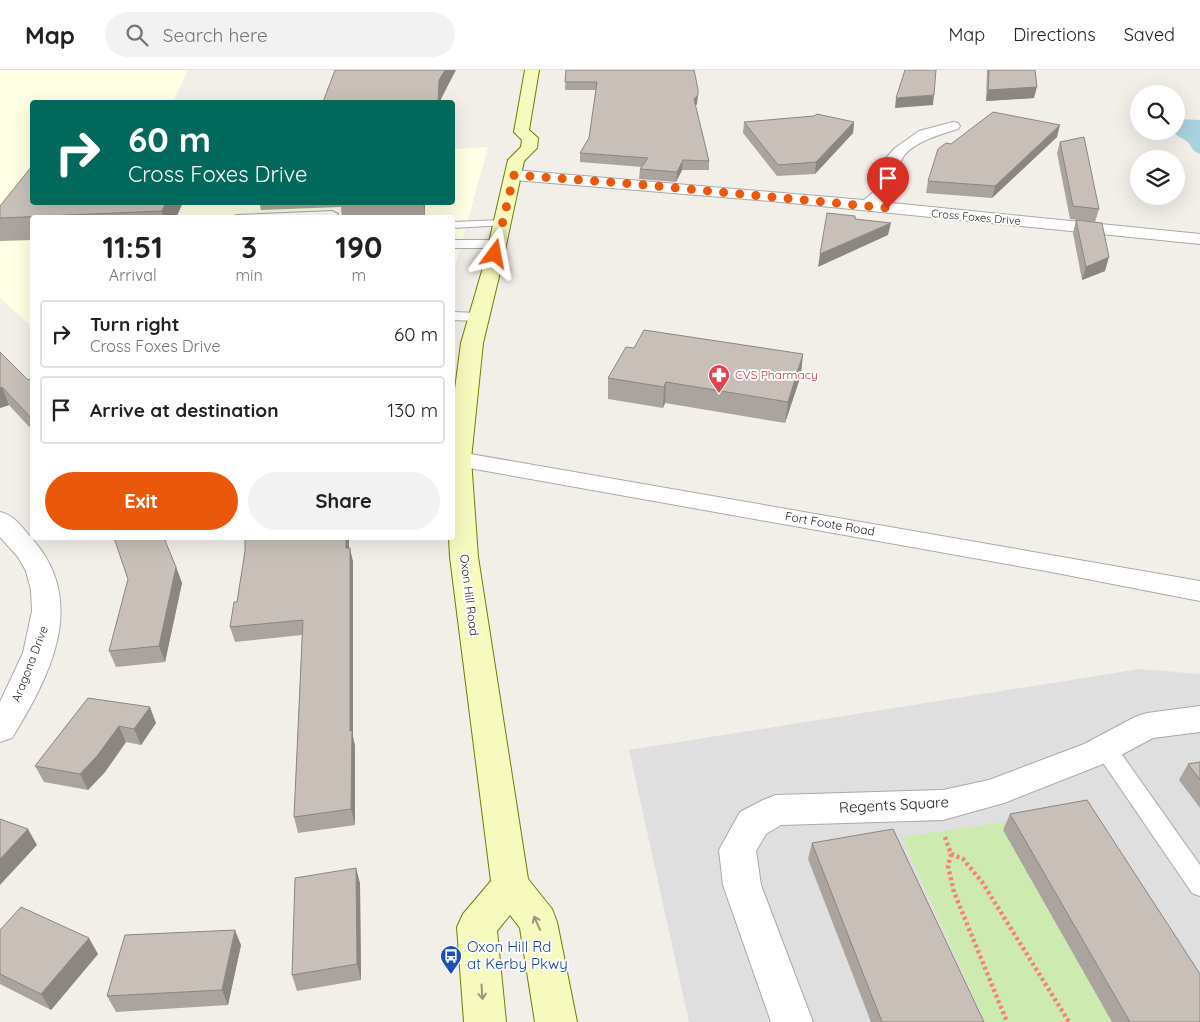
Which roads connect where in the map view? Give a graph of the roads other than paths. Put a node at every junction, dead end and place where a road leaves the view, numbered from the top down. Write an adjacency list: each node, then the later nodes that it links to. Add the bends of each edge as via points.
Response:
1 (532, 70): 3 (main road, Oxon Hill Road)
2 (953, 126): 5 (street, via 924,134 900,151 892,163 885,191)
3 (522, 132): 4 (main road); 4 (main road, Oxon Hill Road, via 530,138 529,148)
4 (510, 156): 5 (street, Cross Foxes Drive, via 635,184); 6 (main road, Oxon Hill Road)
5 (869, 205): 8 (street, Cross Foxes Drive)
6 (502, 224): 7 (lane); 10 (main road, Oxon Hill Road)
7 (455, 225)
8 (1200, 239)
9 (455, 244): 10 (lane)
10 (498, 244): 12 (main road, Oxon Hill Road)
11 (455, 316): 12 (lane)
12 (479, 317): 13 (main road, Oxon Hill Road, via 472,343)
13 (459, 459): 15 (street, Fort Foote Road); 19 (main road, Oxon Hill Road, via 464,557)
14 (0, 520): 17 (street, Aragona Drive, via 40,570 48,610 46,628 35,658 14,708)
15 (1200, 591)
16 (1200, 719): 18 (street, Regents Square, via 1147,726)
17 (0, 729)
18 (1106, 748): 20 (lane); 23 (street, Regents Square, via 992,793 943,805 776,810 753,823 737,850 742,885)
19 (510, 885): 21 (main road, one-way to 21, via 477,927); 22 (main road, Oxon Hill Road, one-way to 19, via 538,922)
20 (1200, 885)
21 (484, 1022)
22 (556, 1022)
23 (792, 1022)

